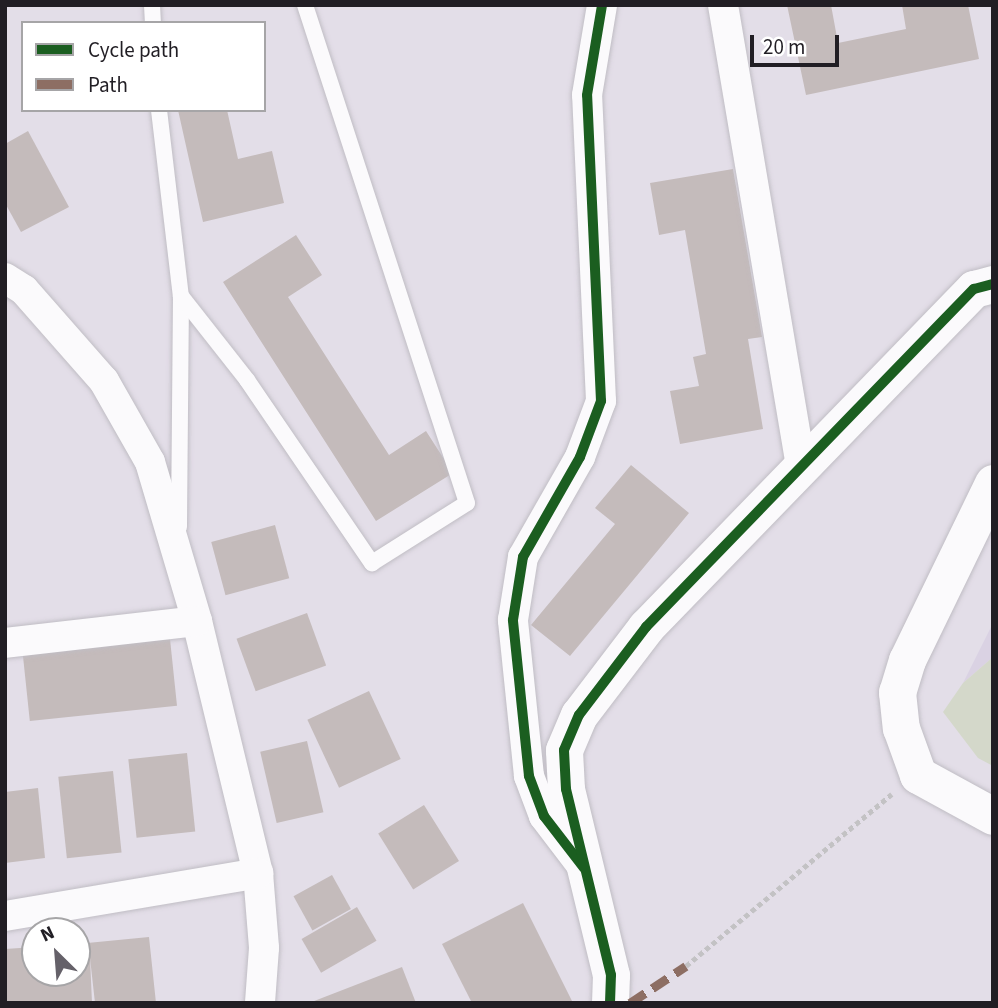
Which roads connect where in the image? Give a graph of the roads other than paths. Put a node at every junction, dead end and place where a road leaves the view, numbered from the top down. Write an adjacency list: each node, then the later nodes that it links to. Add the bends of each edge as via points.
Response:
1 (305, 5): 7 (lane, via 467,503 372,564 247,380)
2 (602, 5): 14 (street, via 587,95 601,401 580,457 523,558 513,620 529,776 544,816)
3 (723, 5): 8 (street)
4 (159, 112): 7 (lane)
5 (5, 278): 10 (street, via 24,290 104,381 150,463)
6 (993, 284): 8 (street, via 974,289)
7 (181, 296): 10 (lane)
8 (801, 467): 14 (street, via 646,627 579,715 564,750 566,789)
9 (993, 483): 13 (street, via 907,660 897,692 901,728 918,775)
10 (179, 560): 11 (street)
11 (197, 621): 12 (street); 15 (street)
12 (5, 643)
13 (993, 816)
14 (584, 867): 18 (street, via 611,975)
15 (258, 873): 16 (street); 17 (street, via 264,948)
16 (5, 916)
17 (260, 1003)
18 (610, 1003)

